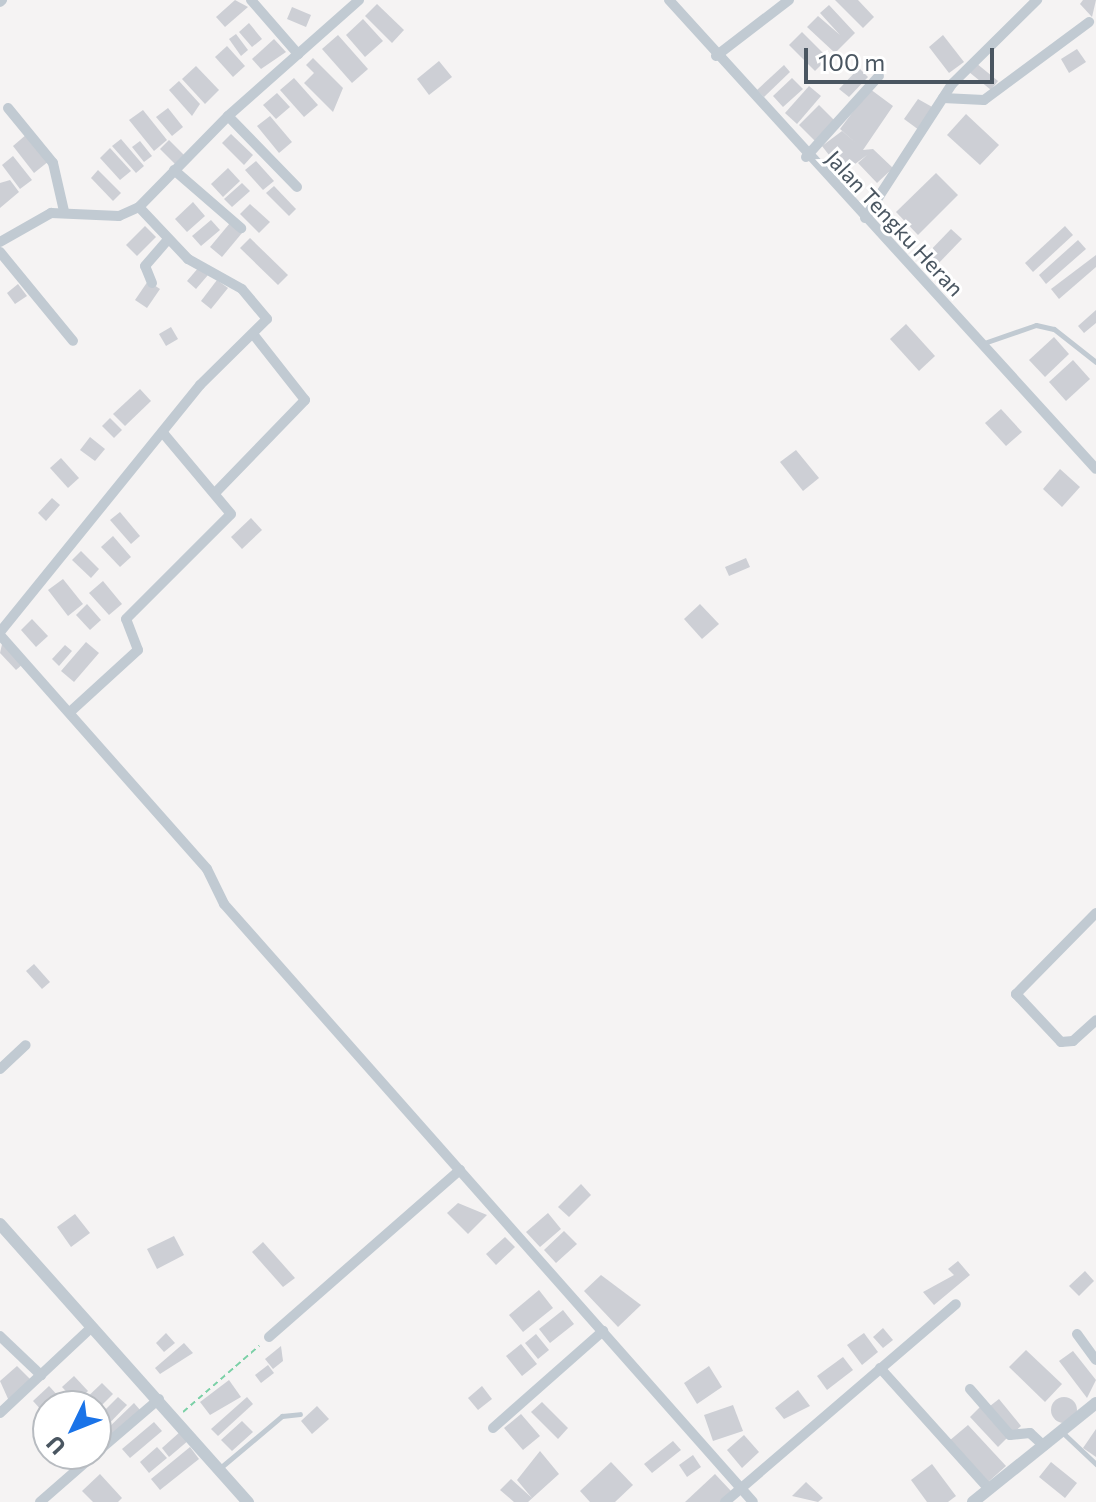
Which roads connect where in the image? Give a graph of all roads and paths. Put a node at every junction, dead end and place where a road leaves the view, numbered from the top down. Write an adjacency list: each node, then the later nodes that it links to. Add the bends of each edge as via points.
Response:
1 (251, 0): 7 (street)
2 (359, 0): 7 (street)
3 (669, 0): 8 (street, Jalan Tengku Heran)
4 (789, 0): 8 (street)
5 (1037, 0): 10 (street)
6 (1089, 22): 10 (street, via 984,100)
7 (298, 54): 12 (street)
8 (716, 56): 13 (street, Jalan Tengku Heran)
9 (879, 76): 13 (street)
10 (943, 98): 18 (street)
11 (8, 108): 17 (street, via 53,163)
12 (228, 116): 14 (street); 15 (street)
13 (806, 157): 18 (street, Jalan Tengku Heran)
14 (174, 170): 16 (street); 19 (street)
15 (297, 187)
16 (139, 207): 17 (street, via 119,216); 20 (street)
17 (64, 211): 21 (street, via 30,220)
18 (865, 218): 26 (street, Jalan Tengku Heran)
19 (241, 228)
20 (168, 240): 23 (street, via 145,266); 24 (street, via 258,304 267,319)
21 (0, 242)
22 (0, 252): 25 (street)
23 (152, 283)
24 (253, 334): 28 (street); 30 (street, via 305,400)
25 (73, 341)
26 (982, 345): 27 (lane, via 1036,325 1054,329); 29 (street, Jalan Tengku Heran)
27 (1096, 362)
28 (163, 433): 30 (street); 31 (street)
29 (1096, 469)
30 (216, 492): 32 (street, via 231,514 126,619 138,650)
31 (0, 634): 32 (street)
32 (70, 712): 37 (street, via 207,869 224,904)
33 (1096, 913): 34 (street, via 1016,994 1061,1042)
34 (1096, 1020)
35 (26, 1045): 36 (street)
36 (0, 1069)
37 (460, 1170): 41 (street); 44 (street)
38 (0, 1224): 40 (street)
39 (956, 1304): 46 (street)
40 (92, 1327): 47 (street); 49 (street)
41 (603, 1331): 54 (street); 61 (street)
42 (1077, 1334): 45 (street)
43 (0, 1336): 47 (street)
44 (269, 1337): 53 (path)
45 (1096, 1360)
46 (880, 1368): 61 (street); 62 (street)
47 (41, 1375): 51 (street)
48 (970, 1389): 57 (street, via 1010,1435 1030,1433)
49 (159, 1399): 53 (street); 56 (street)
50 (1096, 1403): 55 (street)
51 (0, 1413)
52 (300, 1414): 59 (lane, via 282,1416)
53 (175, 1418): 59 (street)
54 (493, 1428)
55 (1061, 1432): 57 (street); 58 (lane)
56 (112, 1440)
57 (1044, 1446): 62 (street)
58 (1096, 1464)
59 (219, 1469): 64 (street)
60 (77, 1470): 63 (street)
61 (740, 1488): 65 (street); 66 (street)
62 (989, 1489): 67 (street)
63 (40, 1502)
64 (248, 1502)
65 (725, 1502)
66 (753, 1502)
67 (973, 1502)

